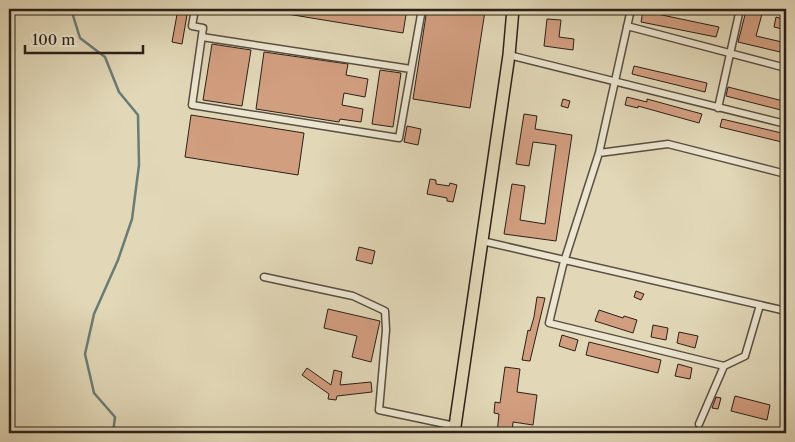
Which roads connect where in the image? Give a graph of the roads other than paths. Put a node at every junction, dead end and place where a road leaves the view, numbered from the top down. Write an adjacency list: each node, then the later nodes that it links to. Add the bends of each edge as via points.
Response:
1 (195, 9): 7 (street, via 192,26 203,28)
2 (422, 9): 11 (street)
3 (513, 9): 9 (highway)
4 (631, 9): 6 (street)
5 (740, 9): 8 (street)
6 (627, 26): 8 (street); 12 (street)
7 (202, 37): 11 (street); 11 (street, via 192,105 399,138)
8 (730, 54): 10 (street); 13 (street)
9 (509, 55): 12 (street); 17 (highway)
10 (786, 68)
11 (411, 69)
12 (614, 81): 13 (street); 15 (street)
13 (718, 108): 14 (street)
14 (786, 124)
15 (599, 152): 16 (street, via 668,144); 18 (street)
16 (786, 174)
17 (482, 241): 18 (street); 24 (highway)
18 (565, 259): 20 (street); 22 (street, via 549,323)
19 (264, 277): 24 (street, via 353,296 385,311 379,410)
20 (760, 305): 21 (street); 22 (street, via 745,356)
21 (786, 311)
22 (724, 366): 23 (street)
23 (699, 424)
24 (454, 430)

